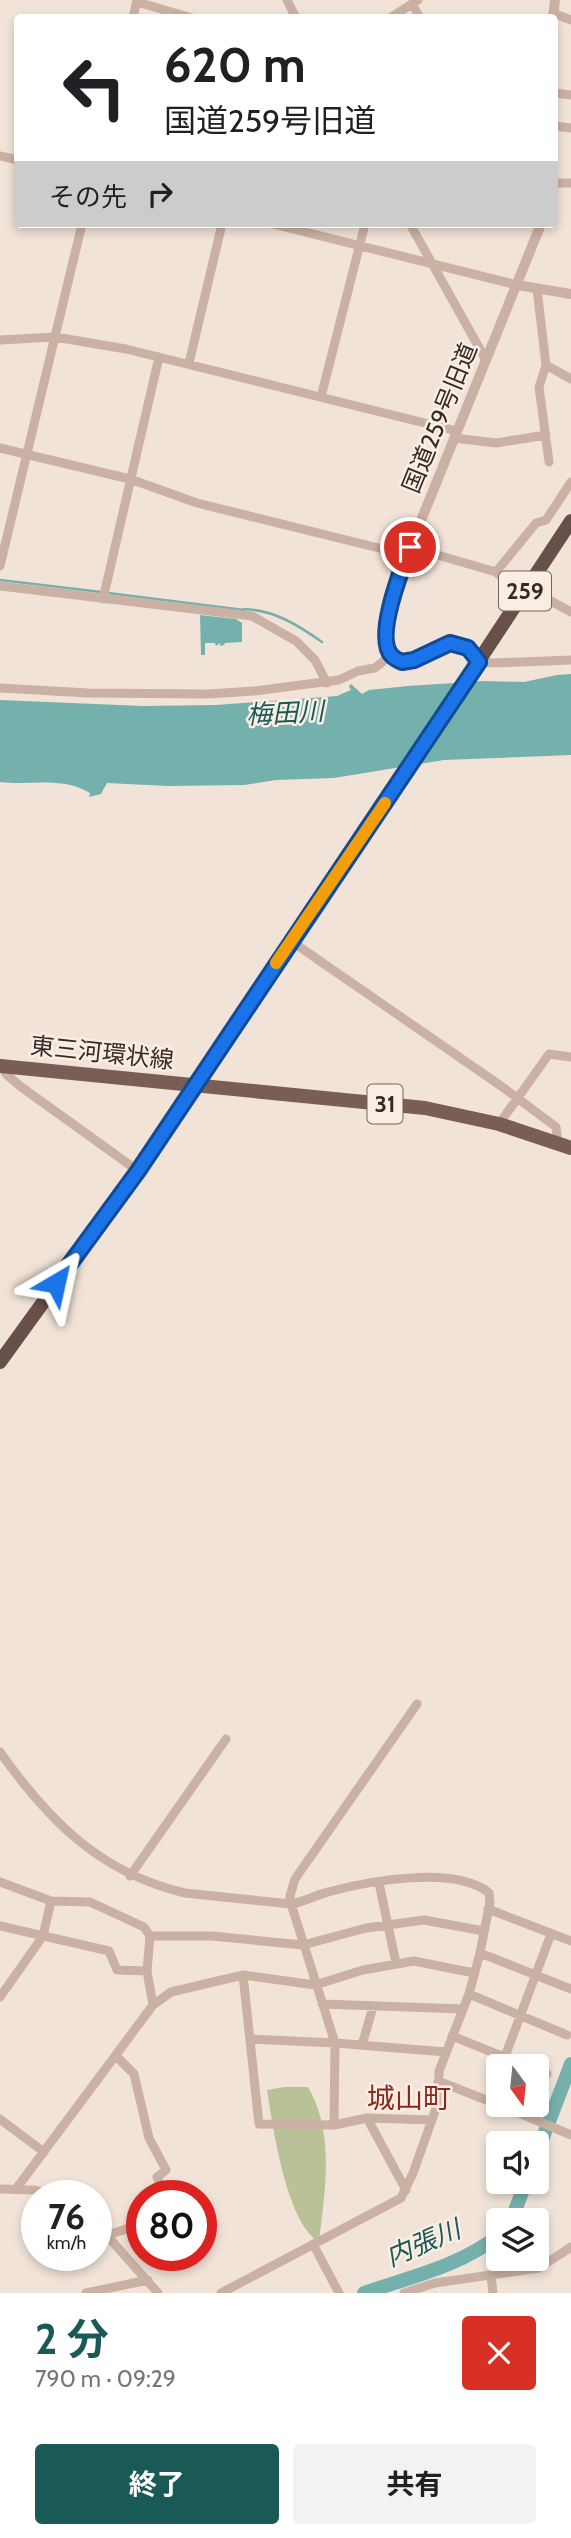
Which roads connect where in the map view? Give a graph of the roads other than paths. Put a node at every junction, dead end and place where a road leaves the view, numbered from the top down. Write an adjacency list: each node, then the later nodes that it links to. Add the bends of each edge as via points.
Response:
1 (137, 1): 3 (street)
2 (415, 2): 4 (street)
3 (179, 14)
4 (396, 14)
5 (81, 228): 16 (street)
6 (221, 228): 20 (street)
7 (289, 228): 11 (street)
8 (364, 228): 11 (street)
9 (412, 228): 12 (street)
10 (539, 228): 13 (street, 国道259号旧道)
11 (359, 246): 12 (street); 23 (street)
12 (433, 264): 13 (street); 19 (street)
13 (517, 285): 14 (street); 19 (street, 国道259号旧道)
14 (537, 289): 15 (street); 21 (street)
15 (571, 294)
16 (55, 337): 17 (street); 18 (street); 27 (street)
17 (0, 340)
18 (159, 357): 20 (street); 29 (street)
19 (486, 360): 24 (street, 国道259号旧道)
20 (189, 363): 23 (street)
21 (546, 365): 22 (street); 25 (street, via 540,387)
22 (571, 379)
23 (321, 397): 24 (street)
24 (456, 435): 25 (street, via 496,443); 32 (street, 国道259号旧道)
25 (546, 435): 28 (street)
26 (0, 448): 27 (street)
27 (26, 454): 29 (street); 33 (street)
28 (549, 462)
29 (130, 479): 32 (street, via 197,503); 36 (street)
30 (571, 482): 32 (street, via 500,575)
31 (571, 521): 40 (highway, 259)
32 (409, 551): 38 (street, 国道259号旧道, via 387,624)
33 (0, 566)
34 (0, 586): 36 (street)
35 (538, 594): 37 (street)
36 (104, 595): 41 (street, via 252,616 296,641 315,660)
37 (571, 612)
38 (391, 655): 40 (street, via 402,662 414,660 450,643 468,648); 41 (street, via 375,668)
39 (571, 660): 40 (street)
40 (479, 662): 43 (highway, 259)
41 (327, 683): 42 (street, via 208,694)
42 (0, 688)
43 (291, 941): 46 (highway, 259); 47 (street)
44 (571, 1057): 47 (street, via 549,1054)
45 (1, 1066): 46 (main road, 東三河環状線 / 31); 50 (street, via 20,1086)
46 (195, 1085): 48 (main road, 東三河環状線 / 31, via 425,1108); 50 (highway, 259)
47 (516, 1098): 48 (street); 49 (street, via 556,1127)
48 (499, 1124): 49 (main road, 東三河環状線 / 31)
49 (564, 1145)
50 (138, 1171): 51 (highway, 259)
51 (0, 1362)
52 (417, 1704): 59 (street, via 295,1879)
53 (226, 1739): 55 (street)
54 (0, 1752): 55 (street, via 28,1791 62,1826)
55 (130, 1876): 59 (street, via 185,1893)
56 (0, 1882): 58 (street)
57 (379, 1882): 59 (street); 60 (street, via 423,1876 462,1881 489,1892); 61 (street)
58 (51, 1901): 65 (street); 66 (street, via 90,1902 145,1927)
59 (291, 1904): 68 (street)
60 (488, 1909): 63 (street); 64 (street)
61 (388, 1925): 63 (street, via 424,1920); 68 (street); 70 (street)
62 (0, 1926): 65 (street)
63 (484, 1931): 69 (street)
64 (551, 1934): 67 (street); 74 (street)
65 (43, 1936): 71 (street, via 109,1951 117,1970); 75 (street)
66 (150, 1936): 68 (street, via 212,1936); 71 (street)
67 (571, 1941)
68 (303, 1945): 76 (street)
69 (480, 1953): 72 (street); 74 (street)
70 (396, 1963): 72 (street, via 414,1961); 76 (street)
71 (147, 1971): 81 (street)
72 (474, 1973): 78 (street)
73 (243, 1975): 76 (street); 81 (street, via 171,1992); 87 (street)
74 (535, 1975): 77 (street); 84 (street)
75 (3, 1984): 79 (street)
76 (315, 1985): 80 (street)
77 (571, 1989)
78 (469, 1994): 83 (street); 84 (street)
79 (0, 1997)
80 (322, 2004): 82 (street); 88 (street)
81 (153, 2006): 93 (street)
82 (373, 2007): 83 (street); 89 (street)
83 (463, 2009): 86 (street)
84 (521, 2016): 85 (street); 92 (street)
85 (566, 2035)
86 (452, 2036): 90 (street); 91 (street)
87 (250, 2039): 88 (street); 100 (street, via 259,2123)
88 (335, 2043): 89 (street); 100 (street)
89 (362, 2045): 90 (street)
90 (446, 2052): 94 (street)
91 (487, 2054)
92 (506, 2054)
93 (117, 2057): 102 (street); 103 (street, via 134,2074 149,2138 166,2170)
94 (438, 2081): 95 (street); 99 (street, via 439,2100)
95 (486, 2100)
96 (367, 2118): 99 (street); 100 (street); 107 (street)
97 (530, 2118): 101 (street)
98 (0, 2119): 102 (street)
99 (432, 2120): 107 (street)
100 (334, 2125)
101 (571, 2135)
102 (44, 2152): 105 (street)
103 (159, 2180)
104 (0, 2189): 105 (street)
105 (16, 2189): 106 (street)
106 (21, 2189)
107 (405, 2190): 109 (street, via 395,2202)
108 (112, 2240): 112 (street)
109 (313, 2244): 113 (street); 116 (street)
110 (571, 2247): 111 (street, via 539,2268)
111 (491, 2276): 117 (street, via 435,2283); 118 (street)
112 (148, 2280): 114 (street); 115 (street)
113 (338, 2291)
114 (86, 2293)
115 (158, 2293)
116 (221, 2293)
117 (404, 2293)
118 (493, 2293)

